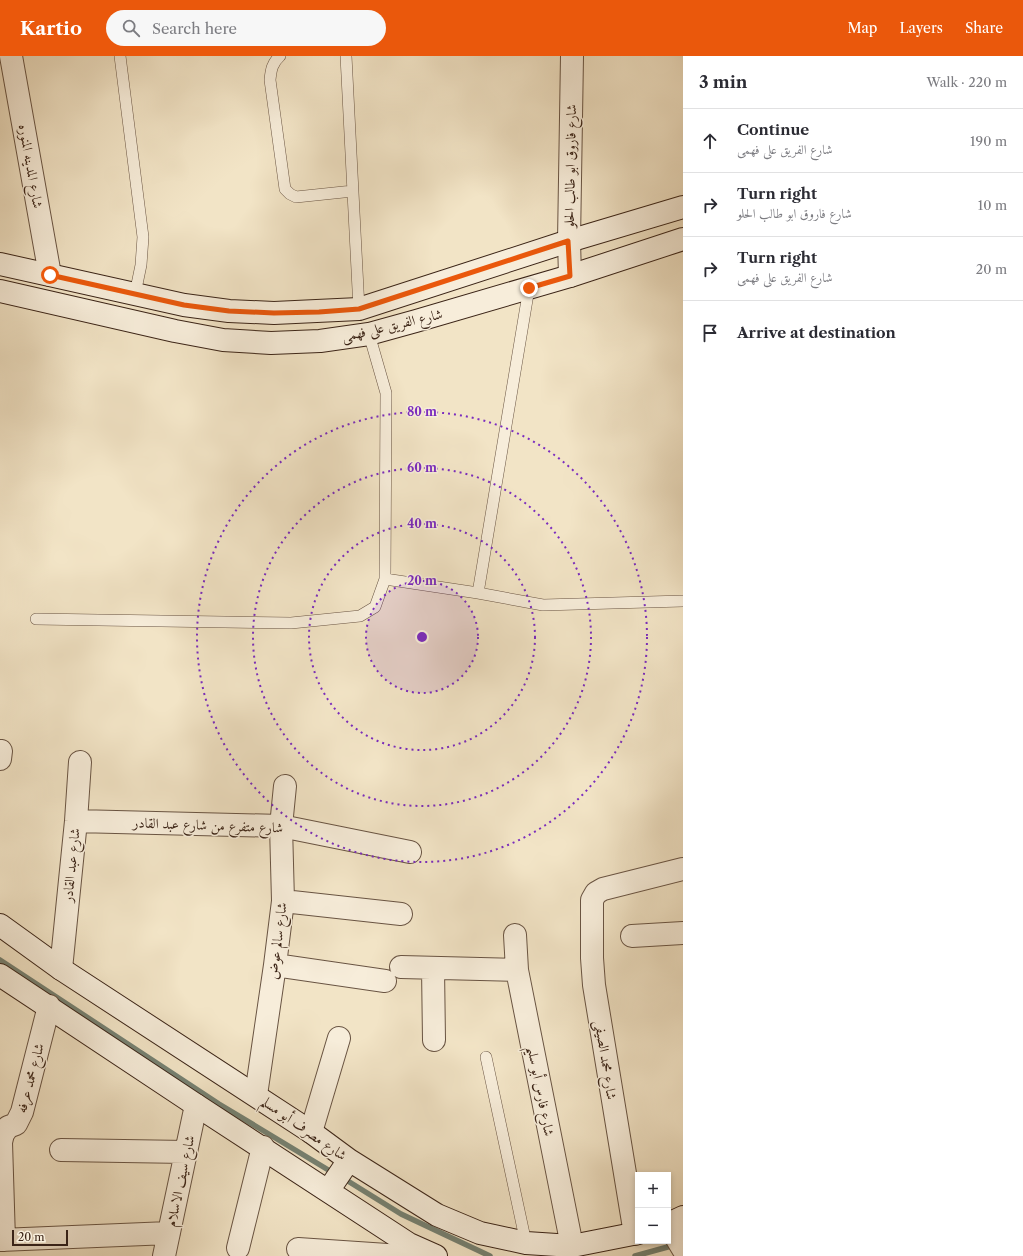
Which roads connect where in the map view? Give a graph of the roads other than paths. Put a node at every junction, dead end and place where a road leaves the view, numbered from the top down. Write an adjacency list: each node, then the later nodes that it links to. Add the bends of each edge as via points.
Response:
1 (11, 56): 11 (street, شارع المدينه المنوره)
2 (120, 56): 15 (lane, via 143,237)
3 (280, 56): 6 (lane, via 274,62 270,80 286,189 296,197)
4 (346, 56): 6 (lane)
5 (572, 56): 9 (street, شارع فاروق ابو طالب الحلو)
6 (353, 191): 16 (lane)
7 (683, 207): 9 (street, شارع الفريق على فهمى)
8 (683, 239): 12 (street, شارع الفريق على فهمى)
9 (568, 241): 12 (street, شارع فاروق ابو طالب الحلو); 16 (street, شارع الفريق على فهمى)
10 (0, 264): 11 (street, شارع الفريق على فهمى)
11 (50, 275): 15 (street, شارع الفريق على فهمى)
12 (570, 276): 13 (street, شارع الفريق على فهمى)
13 (529, 288): 17 (street, شارع الفريق على فهمى); 19 (lane)
14 (0, 291): 17 (street, شارع الفريق على فهمى, via 223,340 272,343 320,341)
15 (135, 294): 16 (street, شارع الفريق على فهمى, via 184,305 229,311 274,313)
16 (359, 309)
17 (369, 334): 18 (lane, via 386,393)
18 (385, 579): 19 (lane); 21 (lane, via 374,608 360,616 292,623)
19 (478, 593): 20 (lane, via 543,605)
20 (683, 601)
21 (36, 619)
22 (80, 762): 24 (street, شارع عبد القادر)
23 (285, 786): 25 (street, شارع سالم عوض)
24 (76, 821): 25 (street, شارع متفرع من شارع عبد القادر); 36 (street, شارع عبد القادر)
25 (281, 826): 26 (street, شارع متفرع من شارع عبد القادر); 28 (street, شارع سالم عوض)
26 (410, 852)
27 (683, 869): 50 (street, شارع محمد الصيفى, via 603,889 596,893 592,900 594,985)
28 (283, 901): 29 (street); 34 (street, شارع سالم عوض)
29 (401, 914)
30 (0, 925): 36 (street, شارع مصرف أبو مسلم)
31 (683, 932): 33 (street)
32 (515, 935): 37 (street, شارع فارس أبو سليم)
33 (632, 936)
34 (275, 965): 35 (street, via 393,974); 43 (street, شارع سالم عوض)
35 (433, 968): 37 (street); 41 (street)
36 (61, 969): 43 (street, شارع مصرف أبو مسلم)
37 (517, 970): 55 (street, شارع فارس أبو سليم)
38 (0, 975): 39 (street, شارع مصرف أبو مسلم)
39 (48, 1006): 44 (street, شارع مصرف أبو مسلم); 53 (street, شارع محمد عرفه, via 22,1112 16,1124 3,1134 1,1142)
40 (339, 1038): 45 (street)
41 (434, 1040)
42 (486, 1056): 54 (lane)
43 (256, 1095): 45 (street, شارع مصرف أبو مسلم)
44 (196, 1105): 46 (street, شارع مصرف أبو مسلم); 48 (street, شارع سيف الاسلام)
45 (312, 1132): 49 (street, شارع مصرف أبو مسلم)
46 (263, 1148): 49 (street, شارع مصرف أبو مسلم); 56 (street)
47 (61, 1150): 48 (street)
48 (186, 1152): 51 (street, شارع سيف الاسلام)
49 (338, 1177): 54 (street, شارع مصرف أبو مسلم, via 480,1233); 60 (street, شارع مصرف أبو مسلم, via 409,1244)
50 (635, 1227)
51 (169, 1232): 53 (street); 58 (street, شارع سيف الاسلام)
52 (635, 1233): 55 (street, شارع مصرف أبو مسلم)
53 (2, 1240)
54 (526, 1243): 55 (street, شارع مصرف أبو مسلم)
55 (572, 1246)
56 (238, 1248)
57 (298, 1249): 59 (street)
58 (164, 1256)
59 (402, 1256)
60 (436, 1256)

